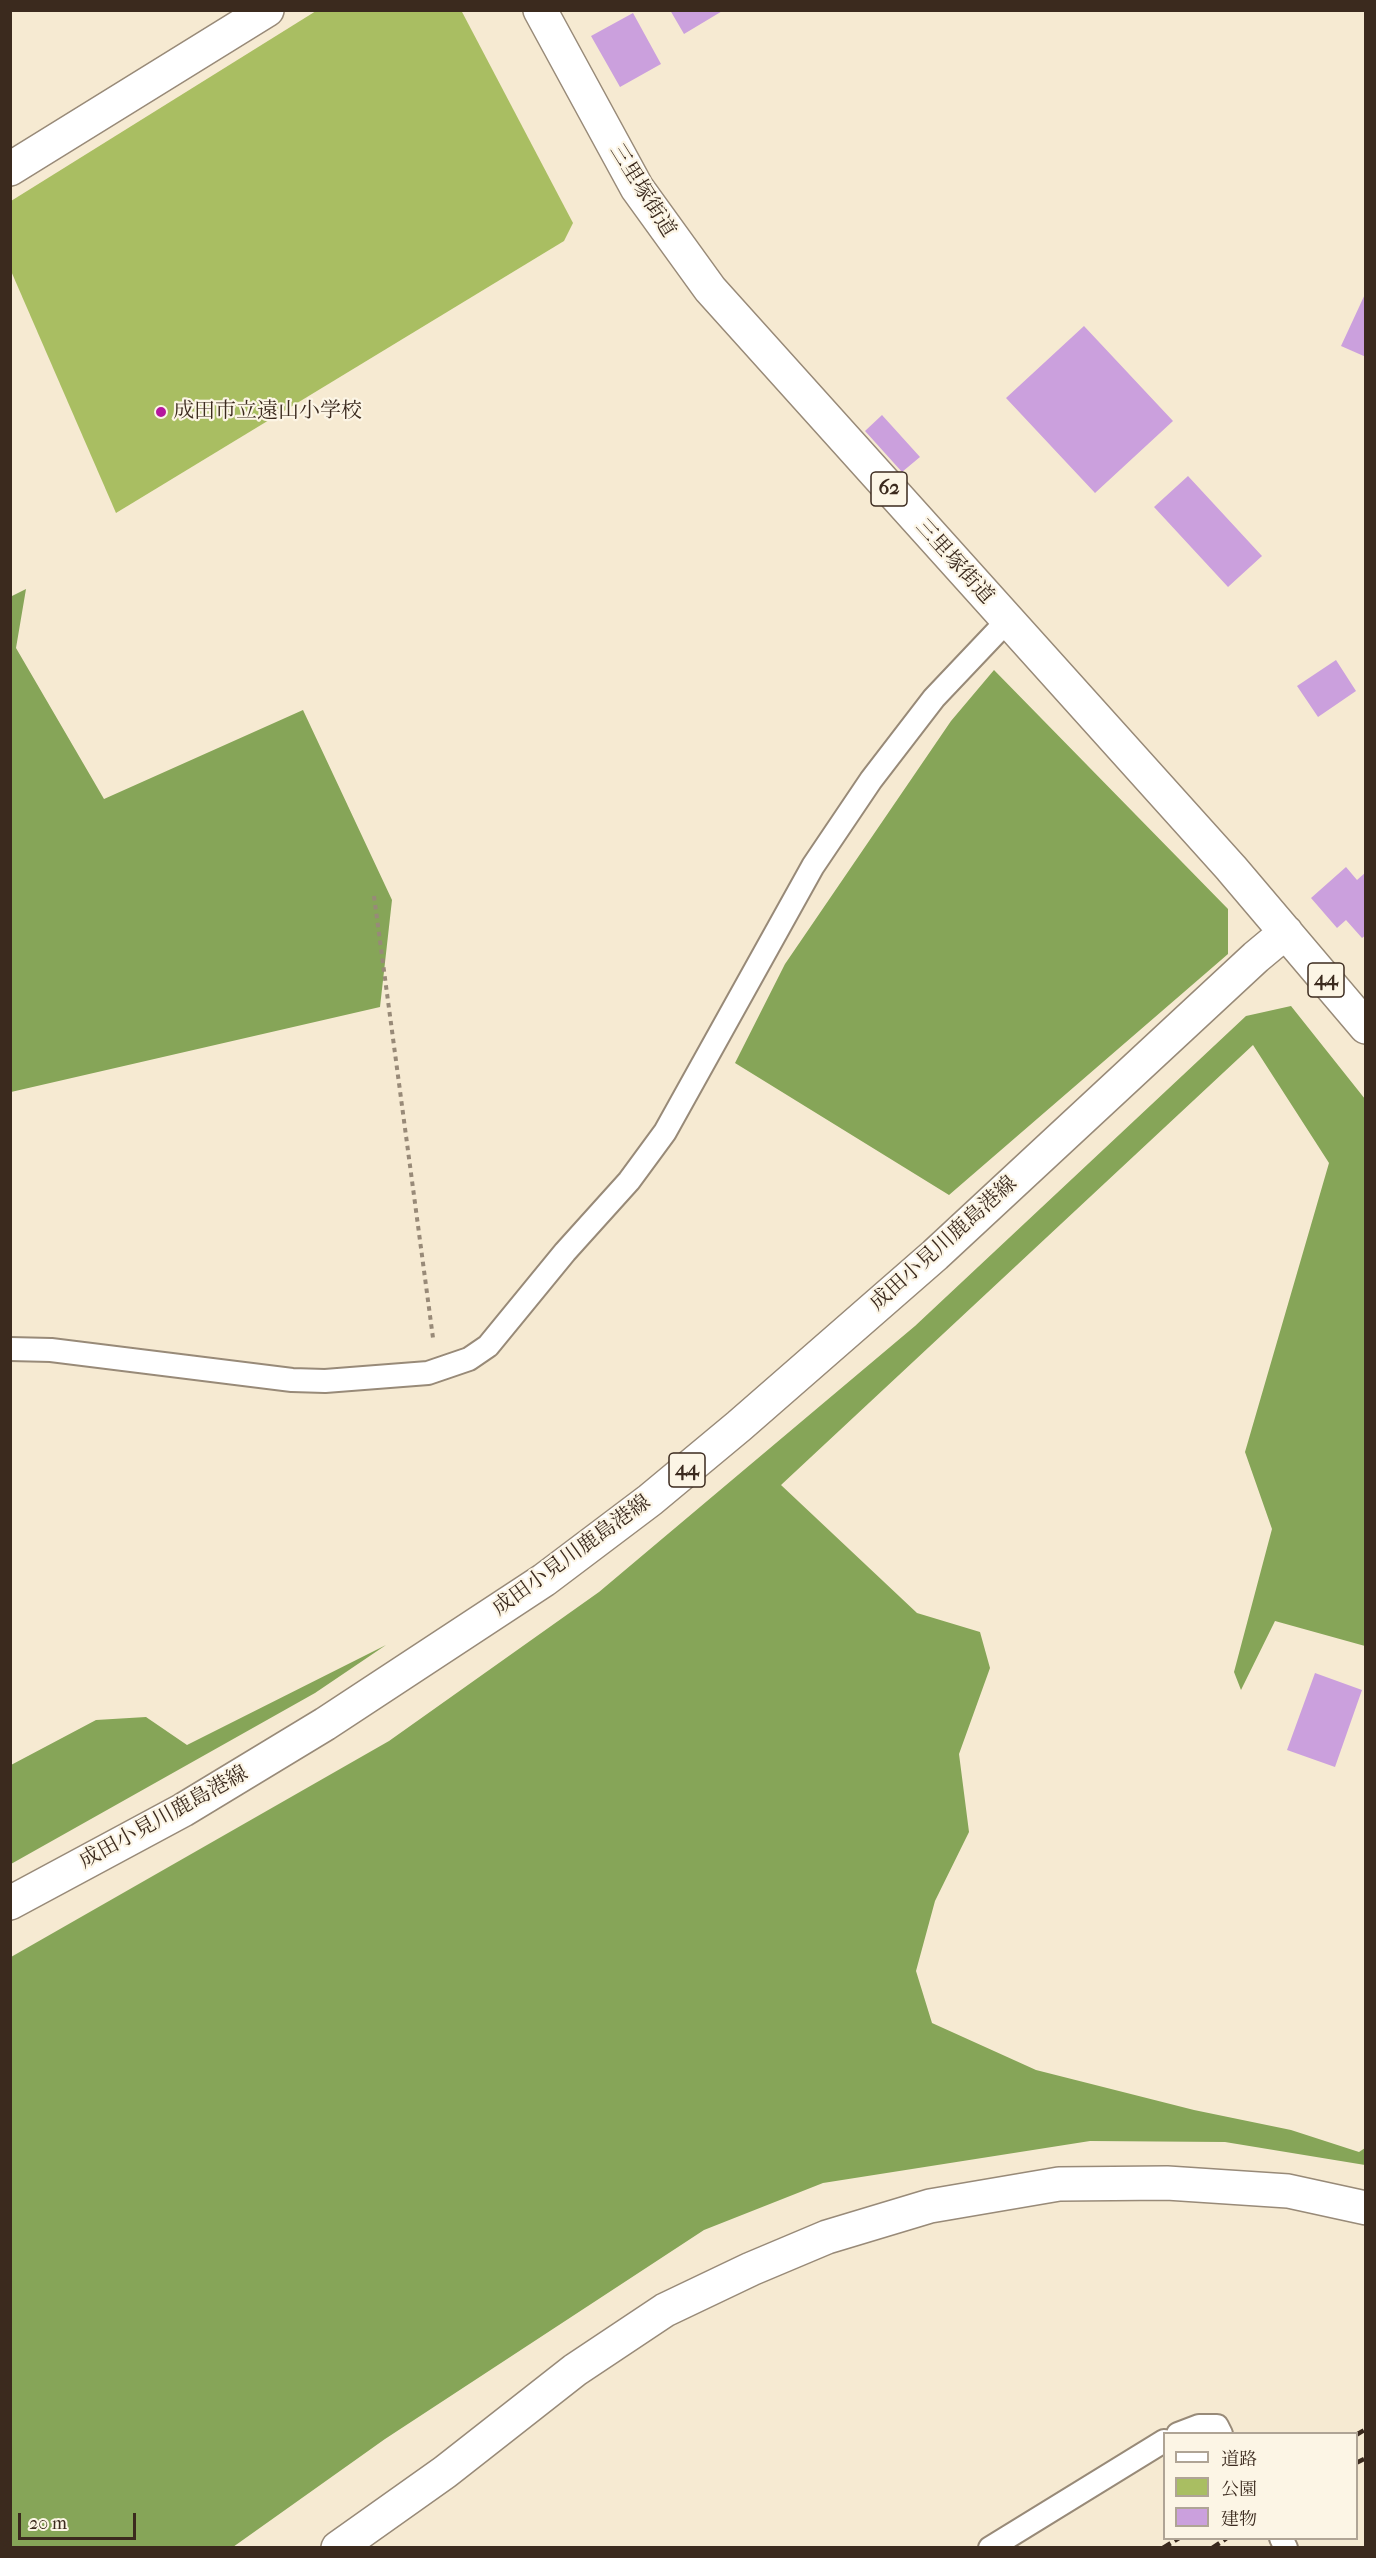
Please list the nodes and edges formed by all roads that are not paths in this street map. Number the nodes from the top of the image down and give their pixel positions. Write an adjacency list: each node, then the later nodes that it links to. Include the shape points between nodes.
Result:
1 (267, 10): 3 (main road)
2 (540, 10): 4 (main road, 三里塚街道 / 62, via 637,188 686,258)
3 (10, 169)
4 (1007, 621): 5 (main road, 三里塚街道 / 62); 7 (lane, via 934,698 871,780 813,866 659,1140 629,1181 488,1346 469,1359 428,1373 325,1381 51,1350)
5 (1286, 932): 6 (main road, 三里塚街道 / 44); 8 (main road, 成田小見川鹿島港線 / 44, via 935,1255 650,1500 544,1580 325,1724 183,1810)
6 (1365, 1027)
7 (10, 1349)
8 (10, 1903)
9 (1365, 2208): 13 (main road, via 1277,2191 1167,2182 1059,2184 930,2206 827,2237 665,2310 575,2370 445,2472)
10 (1219, 2430): 11 (lane, via 1199,2426)
11 (1181, 2432)
12 (1163, 2442): 14 (lane)
13 (338, 2547)
14 (990, 2547)

